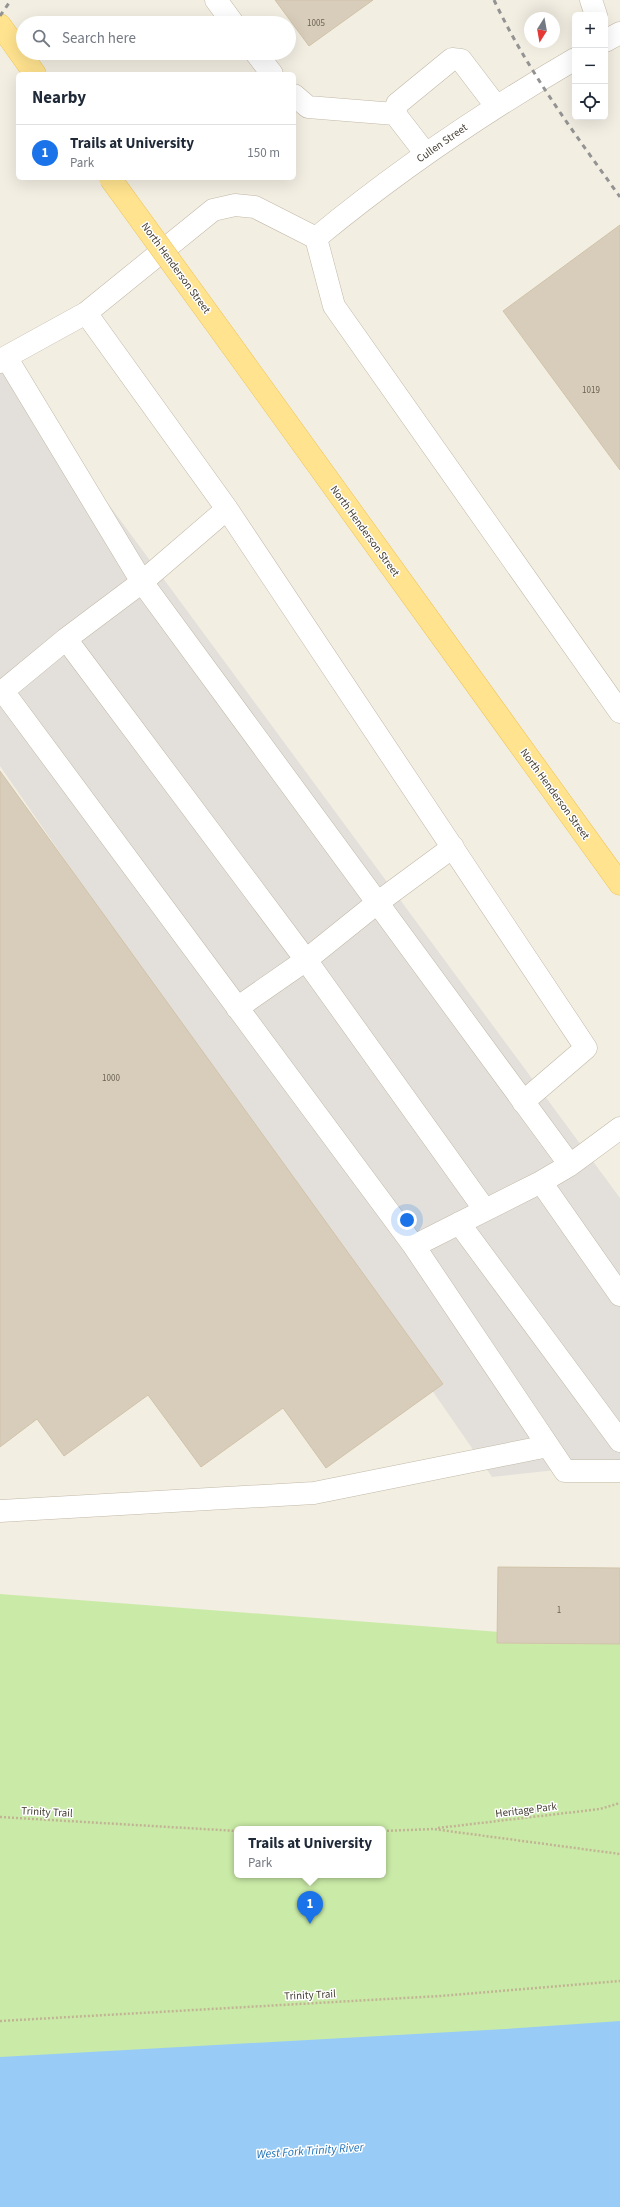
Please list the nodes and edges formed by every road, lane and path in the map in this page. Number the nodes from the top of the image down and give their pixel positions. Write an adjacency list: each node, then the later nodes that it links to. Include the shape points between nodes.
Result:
1 (216, 0): 4 (street)
2 (591, 0): 3 (street)
3 (595, 12)
4 (228, 16)
5 (0, 25): 8 (main road)
6 (620, 33): 7 (street)
7 (608, 39)
8 (16, 47)
9 (25, 60): 12 (main road)
10 (261, 60): 13 (street)
11 (572, 61): 15 (street, Cullen Street)
12 (34, 72)
13 (270, 72)
14 (296, 97): 16 (street, via 308,107)
15 (496, 106): 16 (street, via 461,60 452,59 397,104); 17 (street, Cullen Street)
16 (395, 114): 17 (street)
17 (426, 154): 19 (street, Cullen Street, via 372,192)
18 (111, 180): 28 (main road, North Henderson Street, bridge)
19 (316, 238): 20 (street, via 255,207 235,205 213,210); 26 (street, via 334,306)
20 (86, 313): 21 (street); 22 (street)
21 (3, 360): 23 (street)
22 (227, 509): 23 (street); 27 (street)
23 (142, 582): 24 (street); 29 (street)
24 (66, 639): 25 (street); 30 (street)
25 (1, 690): 31 (street)
26 (620, 712)
27 (453, 847): 29 (street); 32 (street, via 586,1048)
28 (620, 884)
29 (377, 903): 30 (street); 32 (street)
30 (306, 960): 31 (street); 36 (street)
31 (237, 1008): 38 (street)
32 (523, 1102): 34 (street)
33 (620, 1128): 34 (street)
34 (570, 1165): 35 (street)
35 (541, 1182): 36 (street); 39 (street)
36 (485, 1210): 37 (street)
37 (459, 1223): 38 (street); 40 (street)
38 (414, 1246): 41 (street)
39 (620, 1295)
40 (620, 1441)
41 (548, 1446): 42 (street, via 565,1471); 43 (street, via 314,1493)
42 (620, 1471)
43 (0, 1511)
44 (620, 1803): 46 (path, Heritage Park, via 600,1809)
45 (0, 1817): 47 (path, Trinity Trail)
46 (433, 1829): 48 (path); 49 (path)
47 (234, 1831)
48 (386, 1831)
49 (620, 1854)
50 (620, 1981): 51 (path, Trinity Trail, via 440,1996)
51 (0, 2021)

